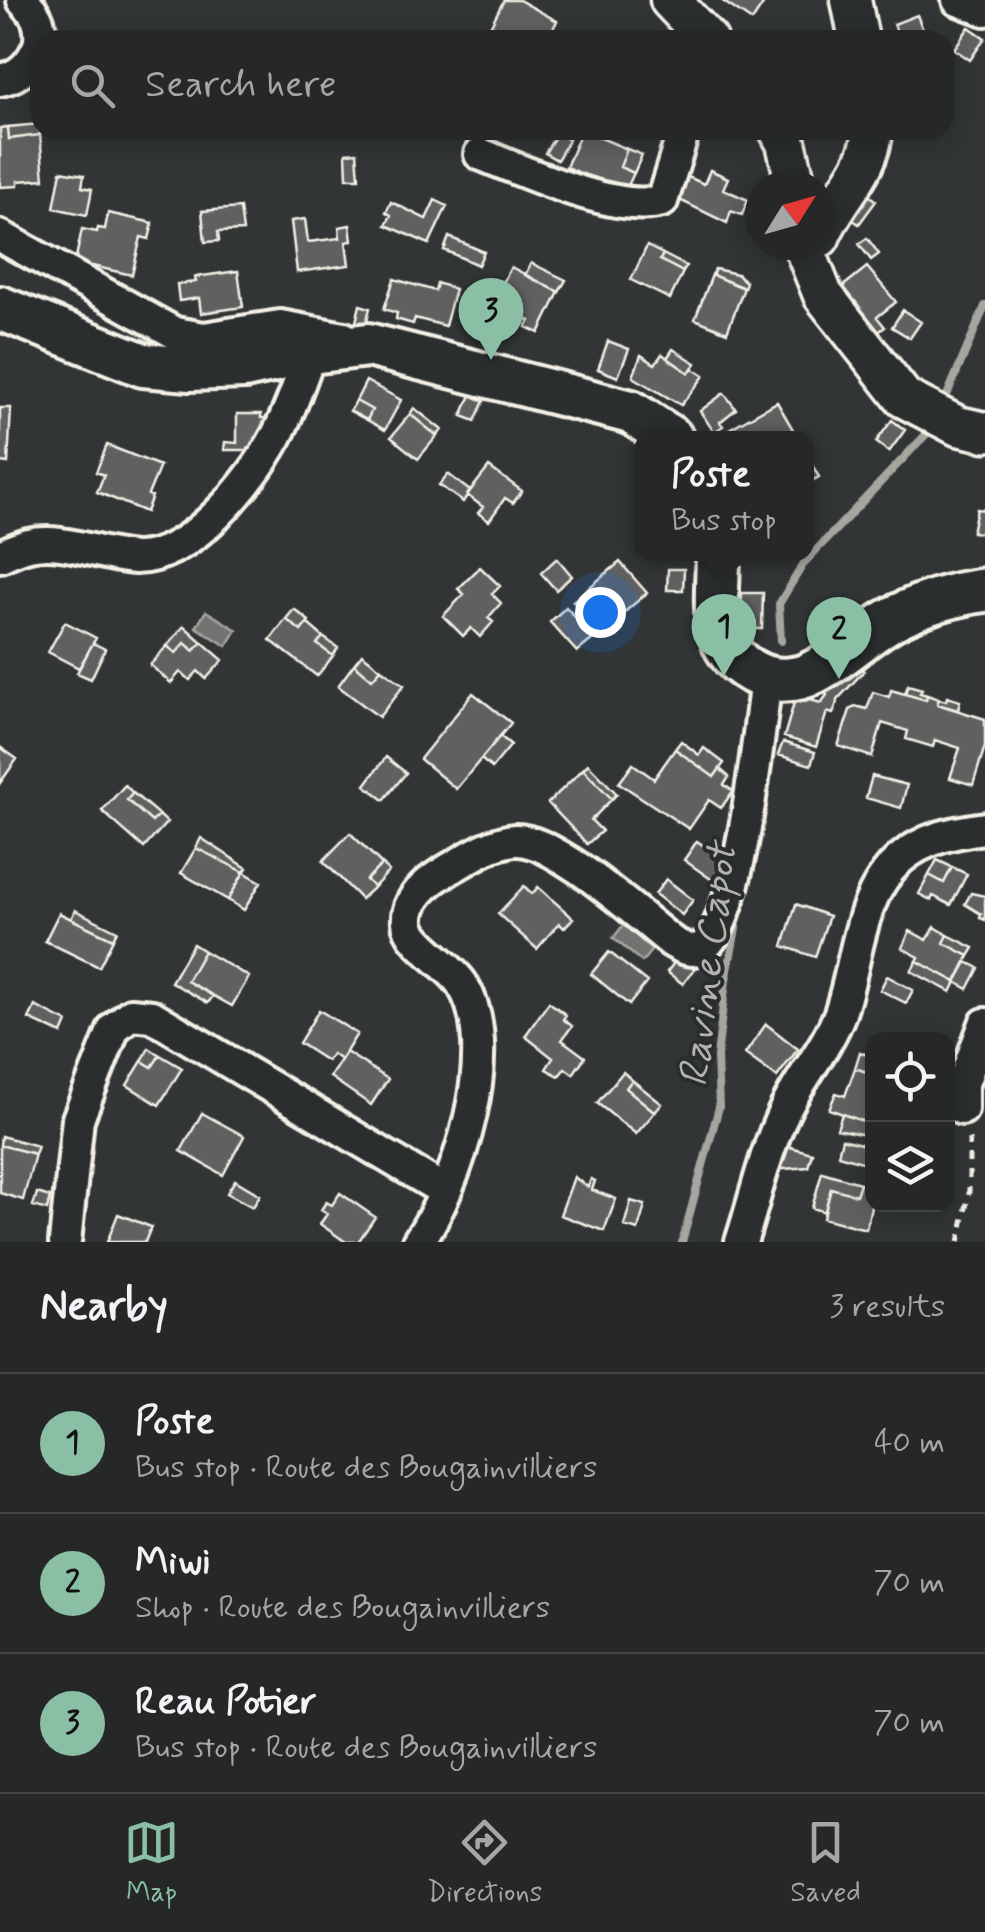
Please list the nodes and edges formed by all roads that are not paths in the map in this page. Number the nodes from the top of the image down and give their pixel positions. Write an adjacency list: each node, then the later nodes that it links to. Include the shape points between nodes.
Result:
1 (23, 0): 6 (street)
2 (670, 0): 7 (street)
3 (850, 0): 8 (street)
4 (958, 0): 5 (street)
5 (985, 10)
6 (41, 30)
7 (698, 30)
8 (857, 30)
9 (30, 60): 10 (street, via 14,78)
10 (0, 80)
11 (681, 140): 14 (street, via 662,200 644,206)
12 (784, 140): 15 (street)
13 (871, 140): 16 (street, via 868,158)
14 (480, 154)
15 (792, 170)
16 (835, 209)
17 (0, 236): 20 (street, via 175,333 204,338 280,326)
18 (821, 260): 22 (street, via 824,294 904,398)
19 (0, 308): 21 (main road, via 143,364 244,367)
20 (368, 345): 21 (main road); 23 (main road, via 631,412)
21 (311, 352): 24 (street, via 264,457 191,538 145,557 31,544)
22 (971, 429)
23 (660, 431)
24 (0, 556)
25 (718, 561): 27 (main road, via 722,642 732,658)
26 (985, 590): 27 (main road, via 919,606 810,674)
27 (766, 678): 31 (street, via 740,864 718,924 699,949 672,942 539,844 493,846 436,876 416,895 408,928 463,986 477,1030 476,1081 462,1156)
28 (985, 828): 34 (street, via 920,846 901,858 876,891 840,1014 782,1115)
29 (985, 1024): 30 (street, via 962,1086)
30 (962, 1109)
31 (445, 1191): 32 (street, via 152,1016 130,1014 114,1028 78,1119); 33 (street)
32 (65, 1242)
33 (418, 1242)
34 (741, 1242)

